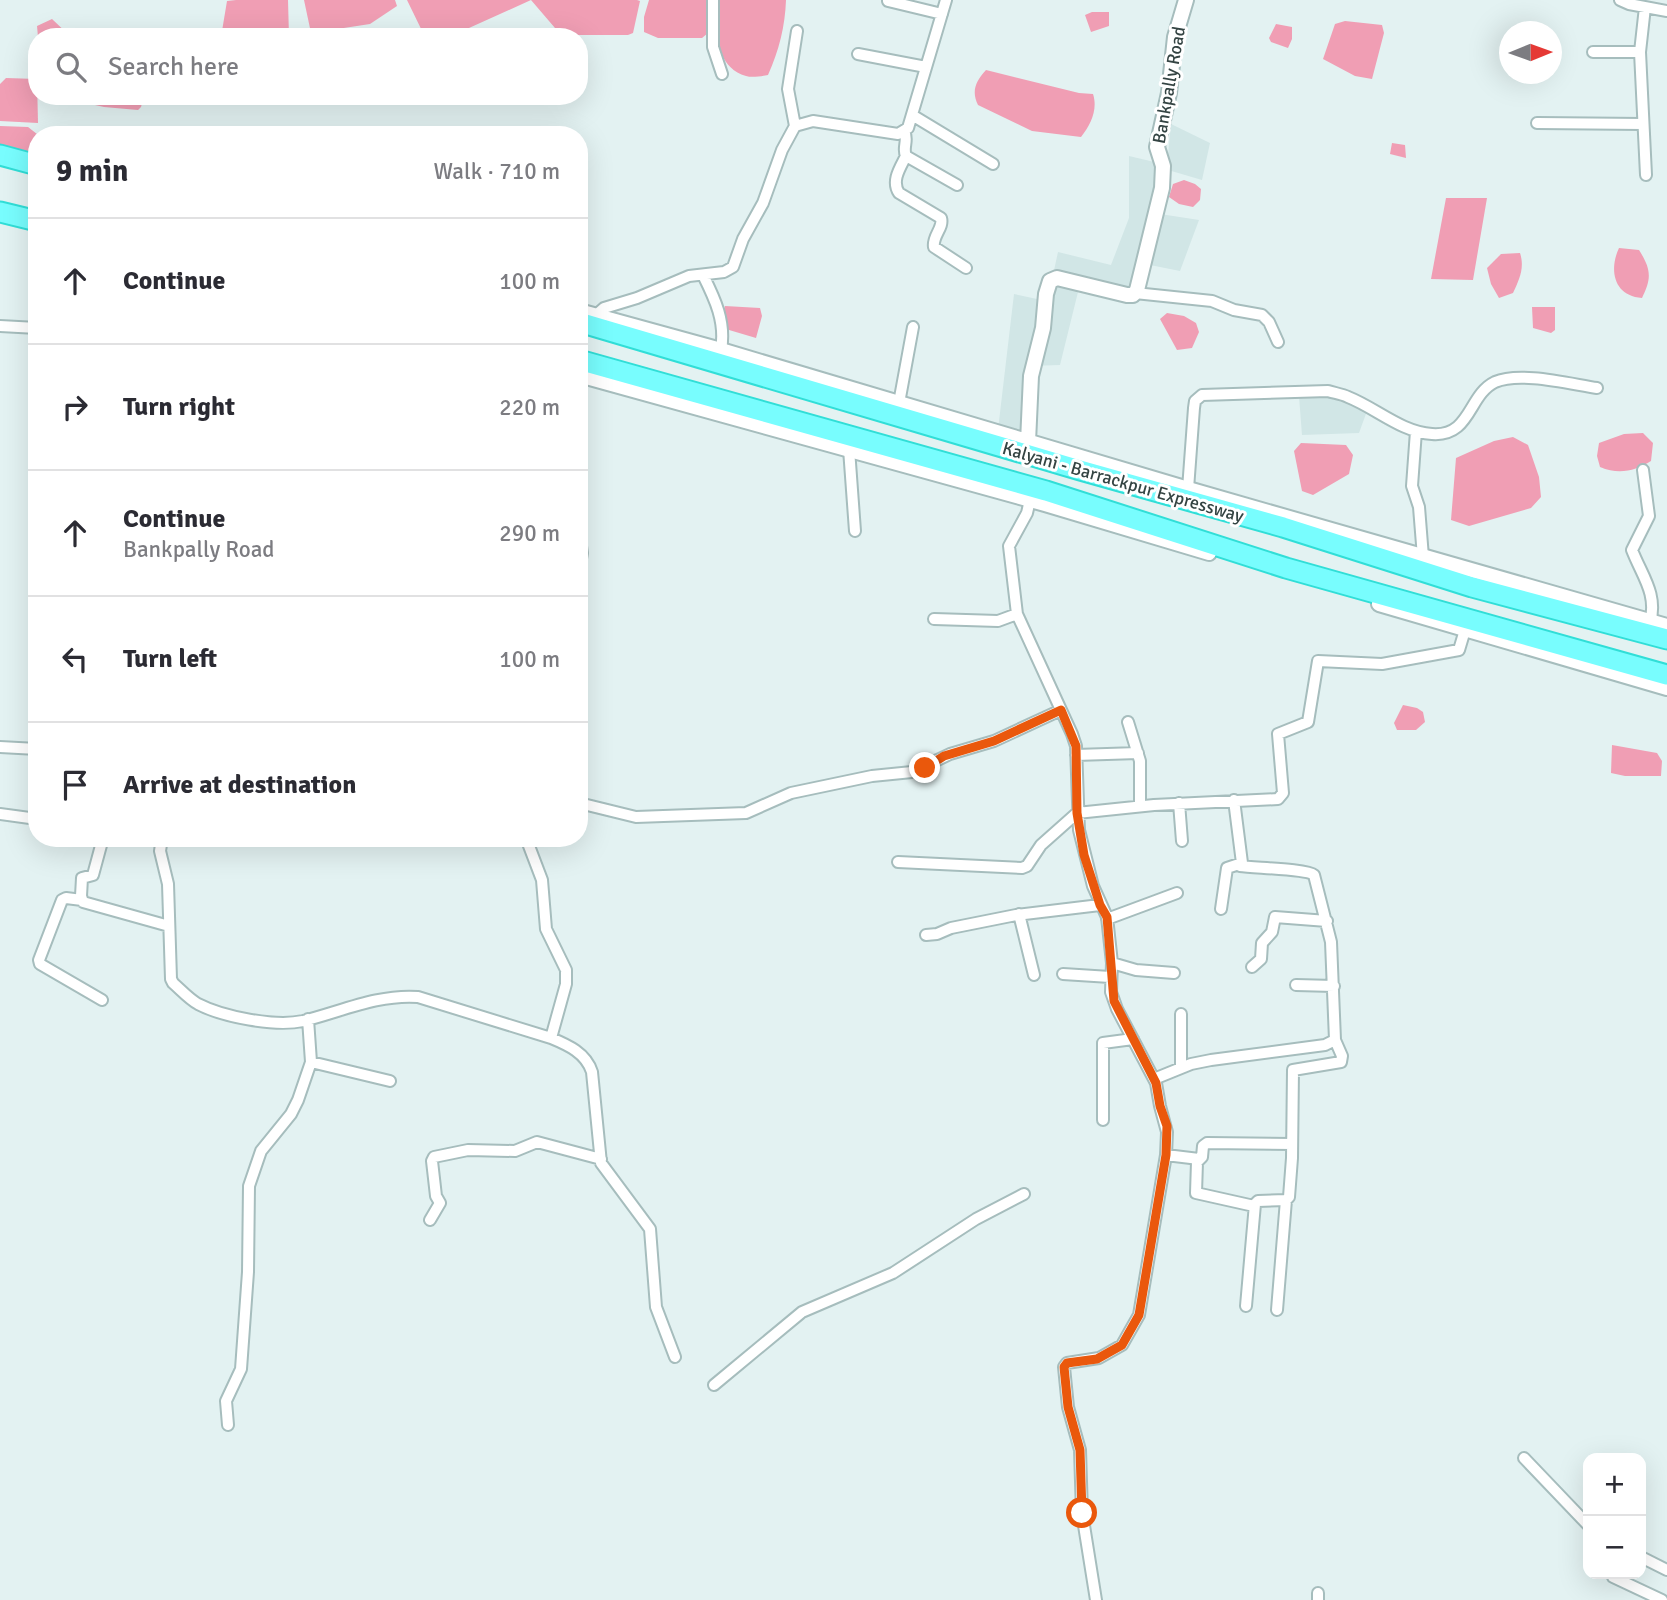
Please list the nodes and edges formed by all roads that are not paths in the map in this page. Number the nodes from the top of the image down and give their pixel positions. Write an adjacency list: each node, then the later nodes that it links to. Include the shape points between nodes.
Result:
1 (713, 0): 14 (street, via 713,47)
2 (946, 0): 8 (street)
3 (1186, 0): 30 (street, Bankpally Road, via 1175,37 1157,147 1163,166 1162,188)
4 (1620, 0): 6 (street)
5 (888, 1): 8 (street)
6 (1645, 7): 7 (street); 11 (street)
7 (1667, 11)
8 (942, 14): 13 (street)
9 (797, 31): 18 (street, via 788,89)
10 (1593, 52): 11 (street)
11 (1640, 52): 17 (street)
12 (858, 54): 13 (street)
13 (926, 67): 15 (street)
14 (722, 74)
15 (912, 115): 19 (street); 23 (street)
16 (1537, 123): 17 (street)
17 (1643, 124): 24 (street)
18 (795, 126): 19 (street, via 813,121 898,134); 29 (street, via 733,267)
19 (904, 131): 21 (street)
20 (0, 155): 22 (highway)
21 (906, 156): 25 (street); 28 (street, via 895,180 896,190 941,218 934,247)
22 (28, 163)
23 (993, 164)
24 (1646, 174)
25 (957, 185)
26 (0, 212): 27 (highway)
27 (28, 219)
28 (966, 268)
29 (703, 275): 31 (street, via 604,308); 38 (street, via 720,312)
30 (1135, 293): 37 (street, via 1212,302 1262,315); 44 (street, via 1058,278 1050,281 1031,376)
31 (588, 318)
32 (588, 319): 38 (street)
33 (588, 319): 56 (highway, Kalyani - Barrackpur Expressway, via 1472,587)
34 (0, 326): 36 (street)
35 (913, 327): 42 (street)
36 (28, 328)
37 (1278, 342)
38 (721, 350): 42 (street)
39 (588, 363): 57 (highway, Kalyani - Barrackpur Expressway, via 1046,491 1286,568)
40 (588, 377): 45 (street)
41 (1597, 388): 43 (street, via 1508,379 1488,387 1455,429 1432,434)
42 (899, 403): 44 (street)
43 (1416, 431): 47 (street, via 1348,396 1328,391 1202,395 1195,401); 50 (street, via 1412,485 1419,507)
44 (1028, 442): 47 (street)
45 (849, 449): 48 (street); 49 (street)
46 (1643, 470): 53 (street, via 1649,516 1632,550 1654,603)
47 (1188, 489): 50 (street)
48 (1030, 500): 51 (street, via 1009,546); 55 (street)
49 (856, 531)
50 (1423, 557): 53 (street)
51 (1017, 614): 52 (street, via 998,621); 59 (street)
52 (934, 619)
53 (1650, 623): 54 (street)
54 (1667, 626)
55 (1465, 629): 58 (street); 65 (street, via 1459,650 1382,664 1318,661 1308,722 1278,734 1282,796)
56 (1667, 639)
57 (1667, 675)
58 (1667, 688)
59 (1061, 710): 64 (street); 67 (street, via 925,768 791,793 746,813 636,817)
60 (1128, 722): 63 (street)
61 (0, 747): 62 (street)
62 (28, 749)
63 (1138, 753): 64 (street); 68 (street)
64 (1076, 755): 69 (street)
65 (1234, 800): 66 (street); 77 (street)
66 (1179, 803): 68 (street); 72 (street)
67 (588, 805)
68 (1140, 806): 69 (street)
69 (1077, 813): 76 (street, via 1041,845 1025,867); 80 (street)
70 (0, 814): 71 (street)
71 (28, 818)
72 (1182, 841)
73 (101, 847): 79 (street, via 93,875 82,878)
74 (161, 847): 85 (street)
75 (529, 847): 98 (street, via 542,880 546,929 566,970)
76 (898, 862)
77 (1240, 866): 81 (street, via 1227,868); 84 (street, via 1311,872)
78 (1177, 892): 83 (street)
79 (82, 900): 85 (street); 95 (street, via 62,900 39,960)
80 (1100, 905): 82 (street); 83 (street)
81 (1221, 909)
82 (1019, 914): 86 (street); 91 (street)
83 (1107, 919): 87 (street)
84 (1327, 921): 88 (street, via 1275,917 1272,932 1262,943 1261,959); 94 (street)
85 (169, 926): 97 (street, via 171,979 194,1002 250,1019 288,1023)
86 (926, 935)
87 (1111, 963): 89 (street); 92 (street)
88 (1252, 967)
89 (1174, 973)
90 (1063, 974): 92 (street)
91 (1034, 975)
92 (1111, 977): 99 (street, via 1114,1001)
93 (1296, 985): 94 (street)
94 (1334, 986): 100 (street)
95 (102, 1000)
96 (1181, 1014): 102 (street)
97 (308, 1019): 98 (street, via 365,1003 418,997); 101 (street)
98 (551, 1038): 108 (street, via 575,1049 591,1067)
99 (1133, 1039): 103 (street); 105 (street, via 1103,1043)
100 (1339, 1049): 102 (street, via 1325,1045); 106 (street, via 1343,1060 1339,1063 1293,1070)
101 (311, 1062): 104 (street); 118 (street, via 294,1110 261,1151 249,1186 241,1369 226,1401)
102 (1181, 1068): 103 (street)
103 (1154, 1079): 107 (street, via 1167,1132)
104 (390, 1081)
105 (1103, 1120)
106 (1292, 1144): 109 (street, via 1207,1143); 111 (street)
107 (1166, 1155): 109 (street); 124 (street, via 1139,1315 1122,1345 1099,1358 1064,1367 1068,1407 1080,1450 1082,1513)
108 (601, 1159): 113 (street, via 537,1142 515,1151 468,1150 434,1157 440,1203); 116 (street, via 650,1228 655,1302)
109 (1199, 1159): 112 (street, via 1196,1193)
110 (1024, 1194): 117 (street, via 976,1219 894,1273 802,1312)
111 (1286, 1200): 112 (street, via 1258,1201); 115 (street)
112 (1254, 1206): 114 (street)
113 (430, 1220)
114 (1247, 1306)
115 (1277, 1310)
116 (675, 1357)
117 (714, 1385)
118 (228, 1425)
119 (1524, 1458): 120 (street)
120 (1583, 1520)
121 (1646, 1560): 122 (street)
122 (1667, 1570)
123 (1617, 1579): 125 (street)
124 (1096, 1600)
125 (1662, 1600)

